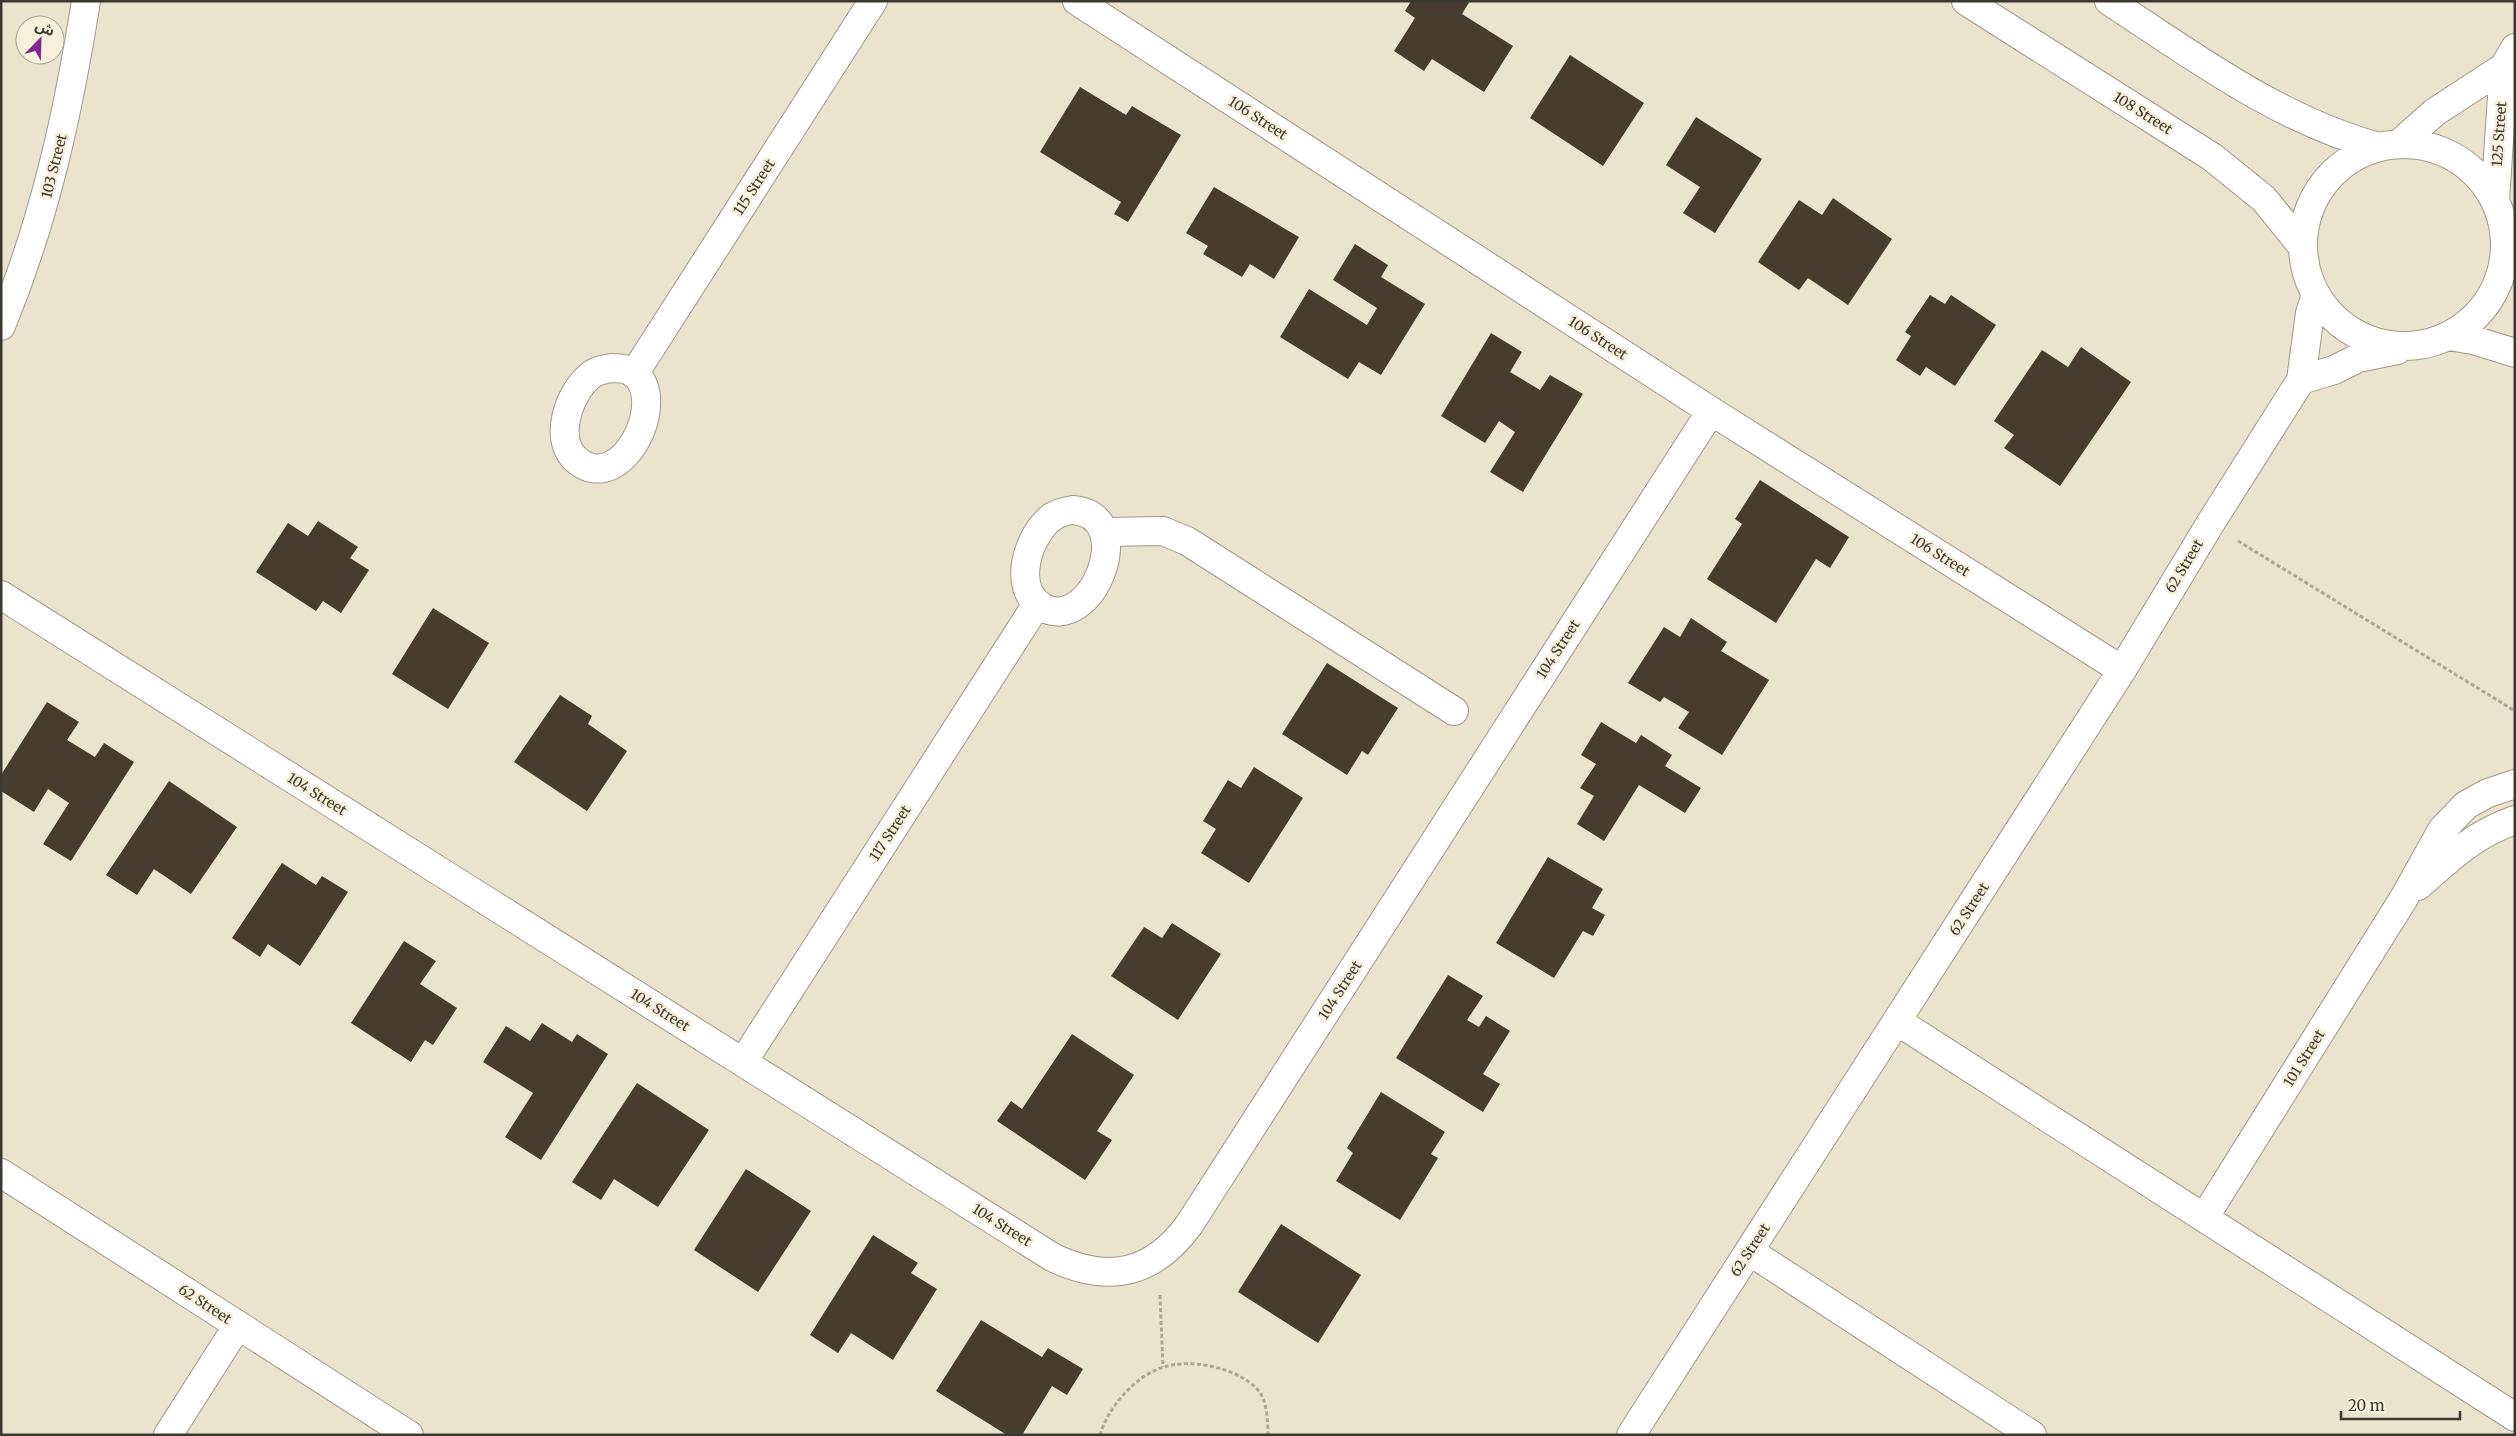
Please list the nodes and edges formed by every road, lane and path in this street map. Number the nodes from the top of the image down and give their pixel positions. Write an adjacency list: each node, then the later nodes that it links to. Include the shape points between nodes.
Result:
1 (86, 1): 11 (street, 103 Street, via 55,167 29,252)
2 (873, 1): 15 (street, 115 Street)
3 (1077, 1): 17 (street, 106 Street)
4 (1966, 1): 9 (street, 108 Street, via 2219,162 2264,199)
5 (2109, 1): 7 (street, via 2284,111 2326,130)
6 (2509, 58): 7 (street, 125 Street); 8 (street, 125 Street)
7 (2390, 145): 8 (street, via 2422,145 2465,164 2482,180); 9 (street, via 2354,156 2332,173 2316,194 2306,219)
8 (2504, 216): 12 (street, via 2506,245 2502,274 2490,299 2472,321)
9 (2302, 246): 10 (street, via 2306,271)
10 (2316, 295): 13 (street, via 2346,328 2373,341); 16 (street, 62 Street, via 2310,313)
11 (1, 326)
12 (2449, 336): 13 (street); 14 (street)
13 (2410, 347): 16 (street, via 2358,358 2334,370)
14 (2515, 353)
15 (634, 374)
16 (2301, 380): 18 (street, 62 Street)
17 (1711, 411): 22 (street, 106 Street); 33 (street, 104 Street, via 1189,1225)
18 (2210, 524): 22 (street, 62 Street); 24 (path)
19 (1104, 532): 21 (street, via 1103,567 1087,597 1076,606 1056,612); 21 (street, via 1097,519 1083,511 1073,510 1052,517 1041,528 1033,541 1025,568 1028,586); 23 (street, via 1163,531 1187,541)
20 (1, 595): 29 (street, 104 Street)
21 (1037, 604): 29 (street, 117 Street)
22 (2122, 670): 28 (street, 62 Street)
23 (1454, 711)
24 (2515, 711)
25 (2515, 784): 27 (street, 101 Street, via 2488,793 2453,816)
26 (2515, 820): 27 (street, 101 Street, via 2470,841)
27 (2404, 898): 31 (street, 101 Street)
28 (1897, 1021): 31 (street); 32 (street, 62 Street)
29 (743, 1062): 33 (street, 104 Street, via 1072,1267 1116,1273)
30 (1, 1173): 34 (street, 62 Street)
31 (2204, 1218): 36 (street)
32 (1749, 1251): 41 (street, 62 Street); 42 (street)
33 (1159, 1257): 35 (path)
34 (238, 1325): 37 (street); 38 (street, 62 Street)
35 (1162, 1367): 39 (path, via 1143,1377 1126,1393 1111,1412); 40 (path, via 1180,1363 1206,1365 1245,1381 1259,1391 1266,1409)
36 (2515, 1417)
37 (168, 1435)
38 (409, 1435)
39 (1100, 1435)
40 (1268, 1435)
41 (1631, 1435)
42 (2032, 1435)

